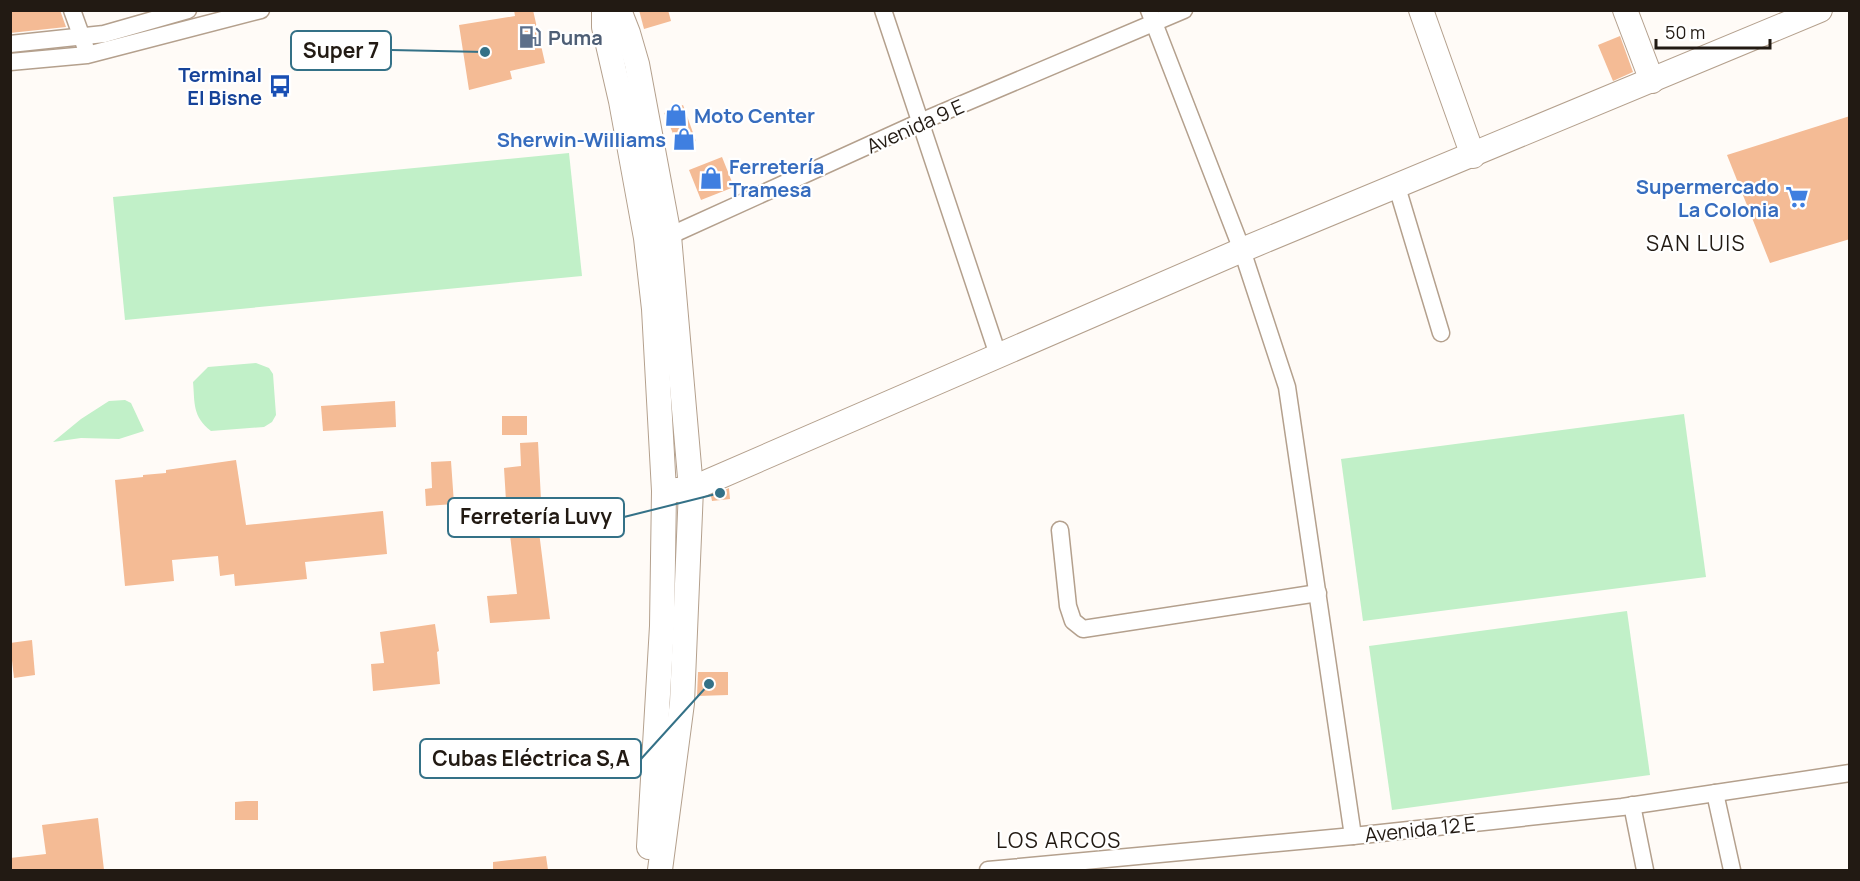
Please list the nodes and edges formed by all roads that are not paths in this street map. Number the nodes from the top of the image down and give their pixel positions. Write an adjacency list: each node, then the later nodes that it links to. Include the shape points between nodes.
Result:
1 (72, 10): 12 (street)
2 (188, 10): 12 (street)
3 (261, 10): 14 (street)
4 (604, 10): 20 (street, via 604,27 621,101)
5 (619, 10): 20 (street, via 637,64)
6 (883, 10): 17 (street)
7 (1184, 10): 11 (street, Avenida 9 E)
8 (1421, 10): 18 (street)
9 (1625, 10): 16 (street)
10 (1820, 10): 16 (street)
11 (1151, 17): 17 (street, Avenida 9 E); 21 (street)
12 (83, 37): 13 (street); 14 (street)
13 (10, 44)
14 (87, 55): 15 (street)
15 (10, 62)
16 (1652, 81): 18 (street)
17 (920, 122): 20 (street, Avenida 9 E); 23 (street)
18 (1473, 156): 19 (street)
19 (1396, 187): 21 (street); 22 (street)
20 (657, 237): 24 (street); 25 (street, via 654,309)
21 (1242, 250): 23 (street); 27 (street, via 1287,387)
22 (1441, 333)
23 (998, 355): 24 (street)
24 (691, 489): 25 (street); 33 (street, via 682,703)
25 (664, 491): 32 (street, via 661,637)
26 (1060, 530): 27 (street, via 1068,606 1073,621 1083,629)
27 (1318, 593): 31 (street)
28 (1850, 773): 29 (street, Avenida 12 E)
29 (1715, 793): 30 (street, Avenida 12 E); 36 (street)
30 (1632, 805): 31 (street, Avenida 12 E); 35 (street)
31 (1353, 836): 34 (street, Avenida 12 E)
32 (647, 870)
33 (660, 870)
34 (988, 870)
35 (1645, 870)
36 (1732, 870)

